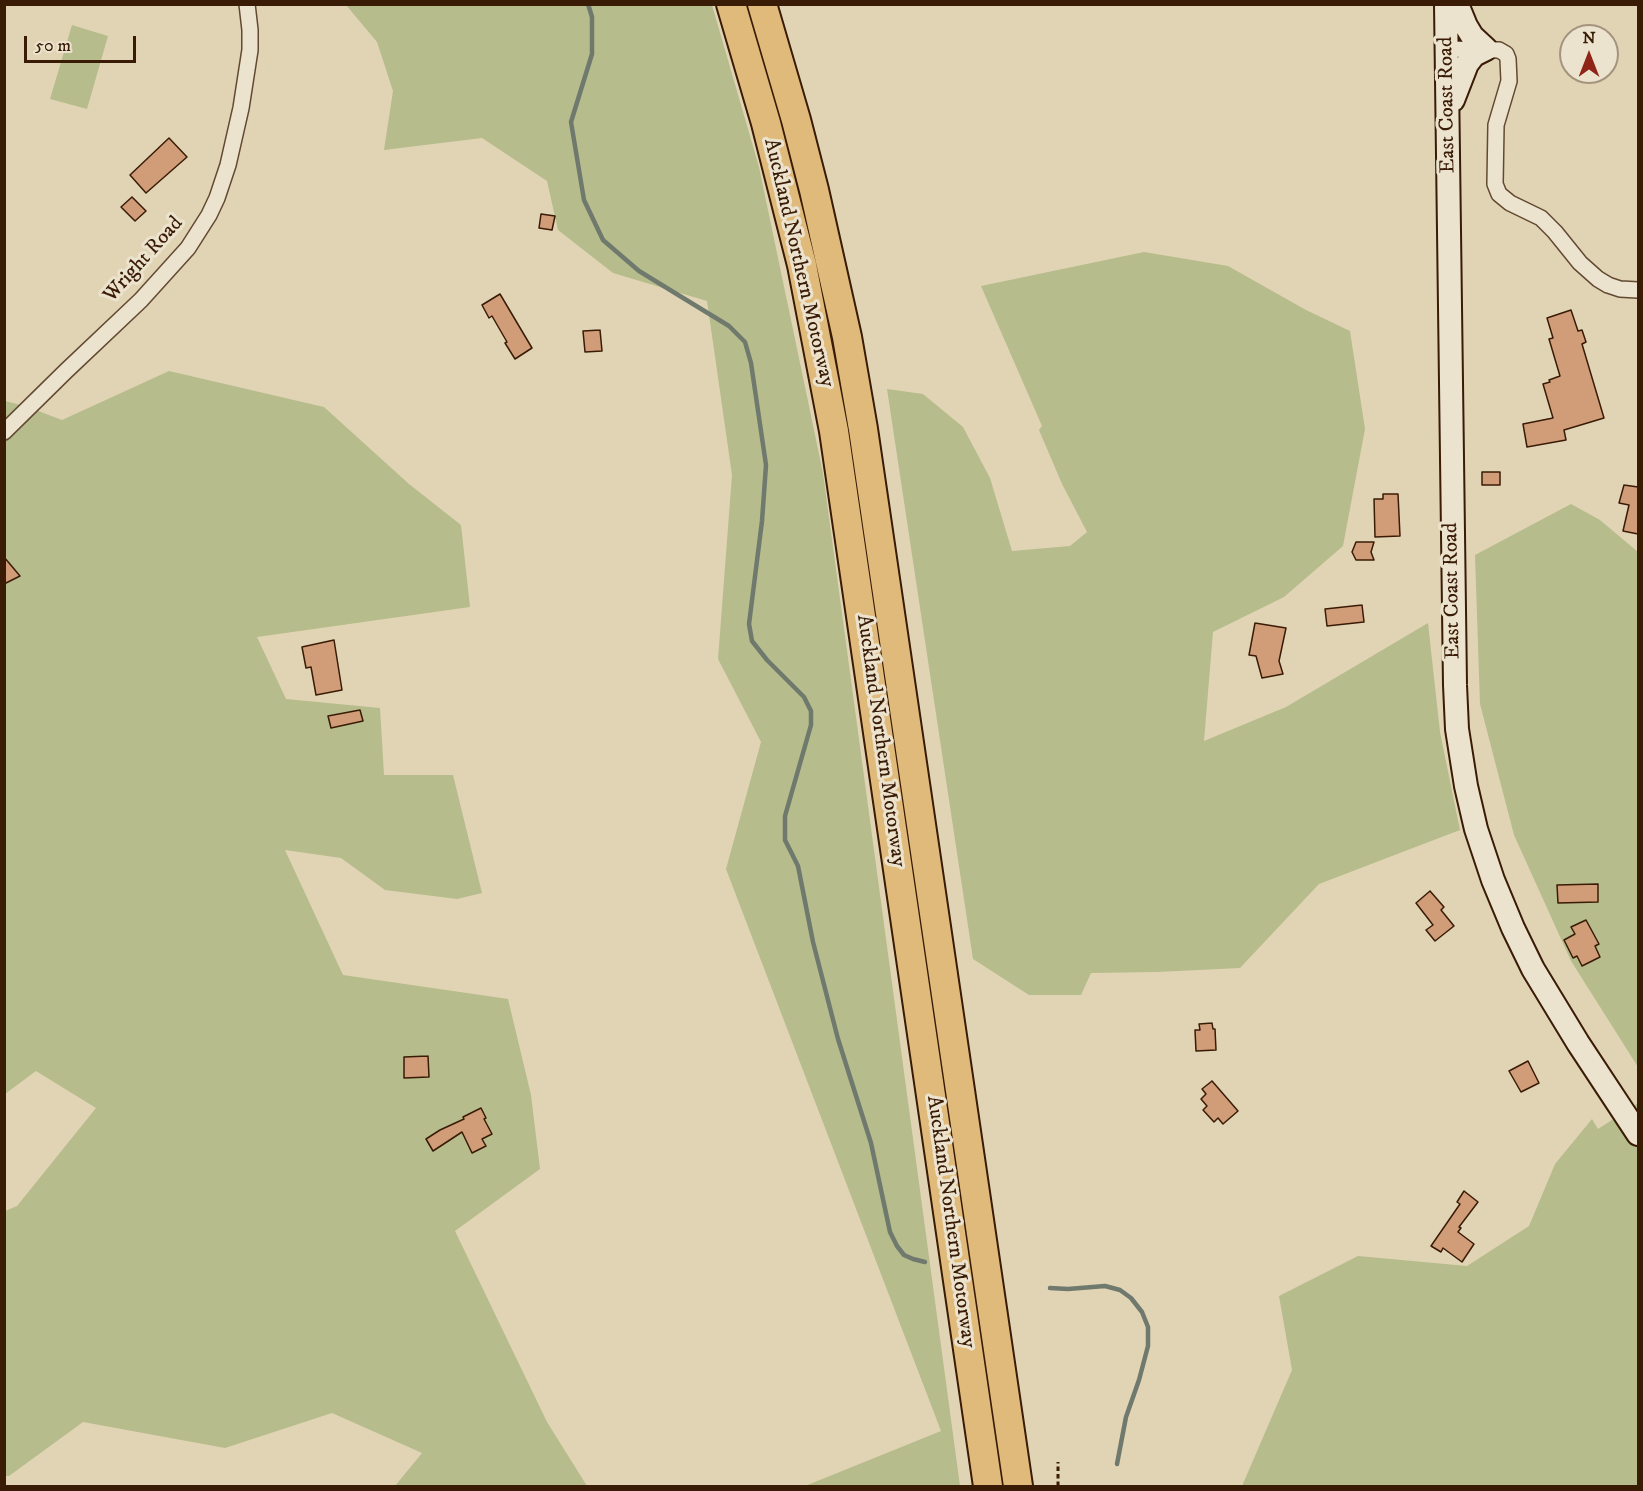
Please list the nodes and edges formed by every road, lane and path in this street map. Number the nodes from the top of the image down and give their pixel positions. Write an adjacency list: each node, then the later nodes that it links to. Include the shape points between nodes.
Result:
1 (247, 4): 10 (street, Wright Road, via 250,50 241,108 228,165 209,215 188,248 141,300)
2 (732, 4): 13 (highway, Auckland Northern Motorway, via 802,265 834,431)
3 (762, 4): 14 (highway, Auckland Northern Motorway, via 814,190 847,336)
4 (1446, 4): 6 (main road, East Coast Road)
5 (1457, 4): 7 (main road, via 1472,36)
6 (1447, 49): 7 (street); 8 (main road, East Coast Road)
7 (1486, 49): 8 (main road, via 1467,64); 9 (street, via 1506,54 1509,65 1509,81 1496,125 1495,184 1499,194 1541,218 1598,279 1620,289)
8 (1448, 116): 11 (main road, East Coast Road, via 1455,685 1466,786 1493,880 1533,969)
9 (1638, 290)
10 (4, 432)
11 (1638, 1134)
12 (1058, 1462): 15 (path)
13 (988, 1486)
14 (1018, 1486)
15 (1058, 1486)

